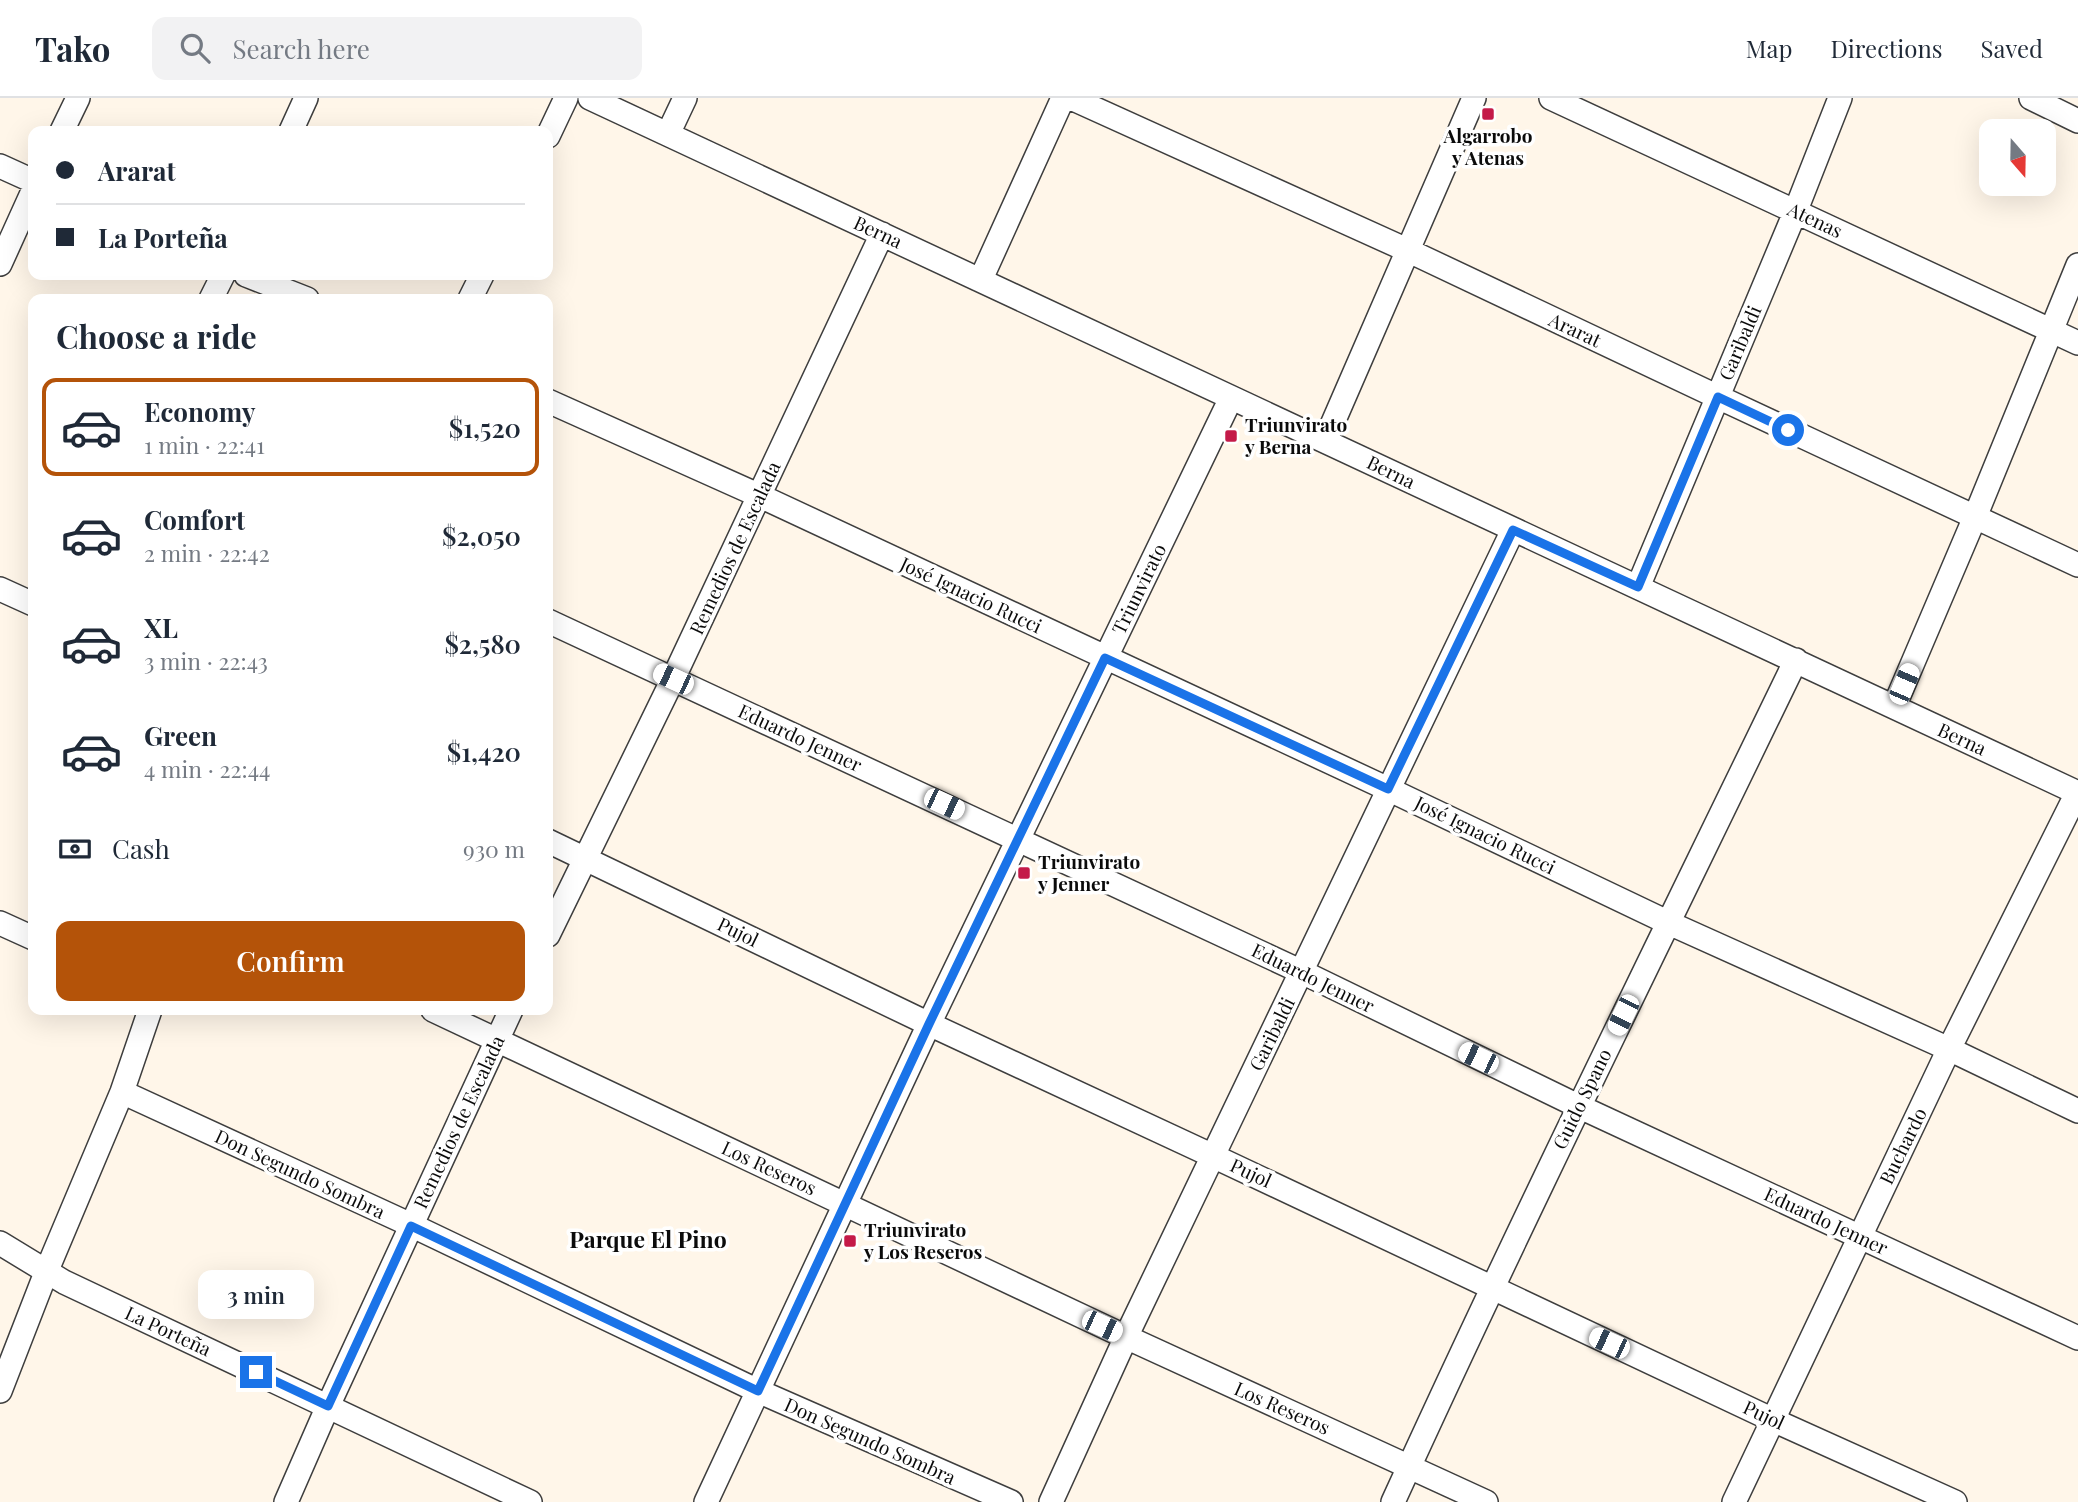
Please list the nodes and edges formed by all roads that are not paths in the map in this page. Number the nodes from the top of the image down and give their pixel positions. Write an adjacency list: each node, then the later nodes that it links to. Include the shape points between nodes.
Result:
1 (78, 98): 13 (street)
2 (306, 98): 14 (street)
3 (566, 98): 15 (street)
4 (590, 98): 16 (street, Berna)
5 (685, 98): 16 (street)
6 (1063, 98): 25 (street)
7 (1071, 98): 22 (street, Ararat)
8 (1475, 98): 22 (street)
9 (1551, 98): 20 (street, Atenas)
10 (1840, 98): 20 (street, Garibaldi)
11 (2031, 98): 12 (street)
12 (2078, 121)
13 (64, 126)
14 (293, 126)
15 (553, 126)
16 (668, 134): 21 (street, Berna)
17 (0, 166): 18 (street)
18 (28, 179)
19 (28, 202): 23 (street)
20 (1796, 211): 28 (street, Atenas); 31 (street, Garibaldi)
21 (882, 234): 25 (street, Berna); 34 (street, Remedios de Escalada)
22 (1407, 250): 31 (street, Ararat); 33 (street)
23 (0, 264)
24 (2078, 265): 28 (street)
25 (981, 279): 30 (street, Berna)
26 (259, 280): 27 (street)
27 (294, 294)
28 (2050, 331): 29 (street, Atenas); 35 (street)
29 (2078, 344)
30 (1231, 397): 33 (street, Berna); 42 (street, Triunvirato)
31 (1718, 397): 35 (street, Ararat); 38 (street, Garibaldi)
32 (553, 403): 34 (street, José Ignacio Rucci)
33 (1325, 440): 36 (street, Berna)
34 (760, 496): 42 (street, José Ignacio Rucci); 44 (street, Remedios de Escalada)
35 (1975, 517): 37 (street, Ararat); 45 (street)
36 (1513, 530): 38 (street, Berna); 46 (street, Garibaldi)
37 (2078, 565)
38 (1638, 587): 43 (street, Berna)
39 (0, 589): 40 (street)
40 (28, 602)
41 (553, 623): 44 (street, Eduardo Jenner)
42 (1105, 658): 46 (street, José Ignacio Rucci); 48 (street, Triunvirato)
43 (1796, 660): 45 (street, Berna); 52 (street, Guido Spano)
44 (673, 679): 48 (street, Eduardo Jenner); 50 (street, Remedios de Escalada)
45 (1894, 707): 47 (street, Berna)
46 (1388, 789): 52 (street, José Ignacio Rucci); 55 (street, Garibaldi)
47 (2077, 793): 61 (street, Buchardo)
48 (1018, 839): 55 (street, Eduardo Jenner); 59 (street, Triunvirato)
49 (553, 844): 50 (street, Pujol)
50 (584, 859): 53 (street, Remedios de Escalada); 59 (street, Pujol)
51 (0, 923): 54 (street)
52 (1669, 923): 61 (street, José Ignacio Rucci); 63 (street, Guido Spano)
53 (553, 924)
54 (28, 936)
55 (1302, 972): 63 (street, Eduardo Jenner); 65 (street, Garibaldi)
56 (148, 1015): 62 (street)
57 (444, 1015): 60 (street, Los Reseros)
58 (509, 1015): 60 (street, Remedios de Escalada)
59 (929, 1024): 65 (street, Pujol); 66 (street, Triunvirato)
60 (497, 1039): 66 (street, Los Reseros); 67 (street, Remedios de Escalada)
61 (1949, 1049): 64 (street, José Ignacio Rucci); 68 (street, Buchardo)
62 (122, 1092): 67 (street, Don Segundo Sombra); 70 (street)
63 (1578, 1106): 68 (street, Eduardo Jenner); 71 (street, Guido Spano)
64 (2078, 1111)
65 (1213, 1156): 71 (street, Pujol); 72 (street, Garibaldi)
66 (844, 1204): 72 (street, Los Reseros); 75 (street, Triunvirato)
67 (411, 1226): 75 (street, Don Segundo Sombra); 76 (street, Remedios de Escalada)
68 (1859, 1237): 73 (street, Eduardo Jenner); 77 (street, Buchardo)
69 (0, 1243): 70 (street, La Porteña)
70 (47, 1270): 74 (street); 76 (street, La Porteña)
71 (1492, 1288): 77 (street, Pujol); 78 (street, Guido Spano)
72 (1126, 1337): 78 (street, Los Reseros); 83 (street, Garibaldi)
73 (2078, 1338)
74 (0, 1391)
75 (758, 1391): 81 (street, Triunvirato); 82 (street, Don Segundo Sombra)
76 (328, 1406): 79 (street, Remedios de Escalada); 80 (street, La Porteña)
77 (1773, 1420): 86 (street, Buchardo); 87 (street, Pujol)
78 (1410, 1466): 84 (street, Guido Spano); 85 (street, Los Reseros)
79 (286, 1502)
80 (530, 1502)
81 (706, 1502)
82 (1011, 1502)
83 (1051, 1502)
84 (1393, 1502)
85 (1486, 1502)
86 (1734, 1502)
87 (1955, 1502)

